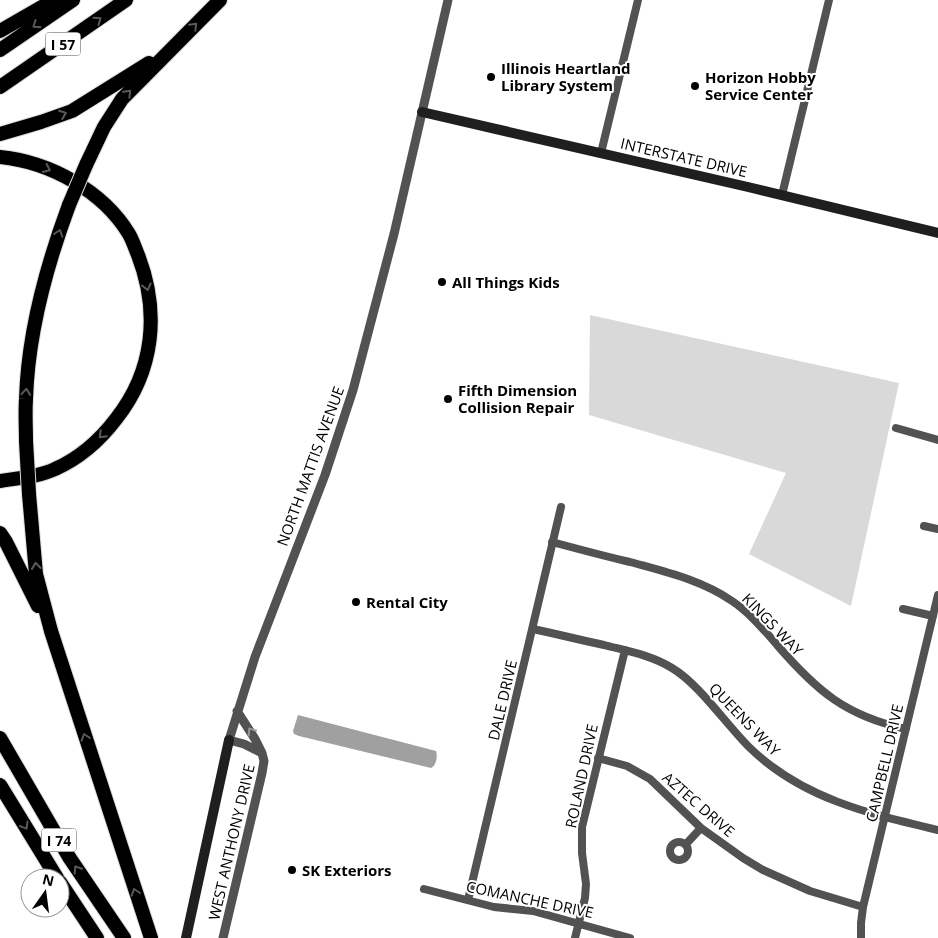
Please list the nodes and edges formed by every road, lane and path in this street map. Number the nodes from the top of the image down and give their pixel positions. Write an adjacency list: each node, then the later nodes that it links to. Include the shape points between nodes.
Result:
1 (54, 0): 8 (highway)
2 (73, 0): 9 (highway, I 57, one-way to 9)
3 (126, 0): 11 (highway, I 57, one-way to 3)
4 (220, 0): 10 (highway, one-way to 4)
5 (448, 0): 12 (street, NORTH MATTIS AVENUE)
6 (638, 0): 14 (street)
7 (829, 0): 16 (street)
8 (0, 31)
9 (0, 50)
10 (169, 51): 13 (highway, one-way to 10, via 72,111); 30 (highway, one-way to 10, bridge, via 36,574 26,441 31,347 43,288 68,205 104,127 122,99)
11 (0, 87)
12 (422, 112): 14 (main road, INTERSTATE DRIVE); 32 (street, NORTH MATTIS AVENUE, via 354,390)
13 (0, 134)
14 (601, 153): 16 (main road, INTERSTATE DRIVE)
15 (0, 158): 20 (highway, one-way to 20, via 40,165 78,184 109,208 129,235 142,266 151,302 152,337 142,374 128,404 104,434 78,456 54,470)
16 (782, 195): 17 (main road, INTERSTATE DRIVE)
17 (938, 233)
18 (896, 428): 19 (street)
19 (938, 440)
20 (0, 481)
21 (561, 507): 25 (street, DALE DRIVE)
22 (924, 526): 23 (street)
23 (938, 530)
24 (0, 533): 30 (highway)
25 (552, 542): 29 (street, DALE DRIVE); 33 (street, KINGS WAY, via 676,574 716,591 743,609 801,672 829,697 860,715)
26 (938, 595): 28 (street, CAMPBELL DRIVE)
27 (903, 609): 28 (street)
28 (933, 616): 33 (street, CAMPBELL DRIVE)
29 (533, 629): 31 (street, QUEENS WAY); 46 (street, DALE DRIVE)
30 (51, 631): 51 (highway, one-way to 30)
31 (624, 650): 37 (street, ROLAND DRIVE); 39 (street, QUEENS WAY, via 660,661 681,674 750,748 782,774 838,803)
32 (237, 711): 35 (street, NORTH MATTIS AVENUE); 36 (street, WEST ANTHONY DRIVE, one-way to 32)
33 (906, 729): 39 (street, CAMPBELL DRIVE)
34 (0, 738): 50 (highway, I 74, one-way to 34, via 54,832)
35 (229, 740): 36 (street, WEST ANTHONY DRIVE); 52 (main road, NORTH MATTIS AVENUE)
36 (262, 753): 53 (street, WEST ANTHONY DRIVE, via 262,773)
37 (598, 758): 40 (street, AZTEC DRIVE, via 626,766 650,779); 48 (street, ROLAND DRIVE, via 582,827 586,884)
38 (0, 785): 43 (highway, I 74, one-way to 43)
39 (885, 817): 41 (street, QUEENS WAY); 47 (street, CAMPBELL DRIVE)
40 (701, 828): 42 (street); 47 (street, AZTEC DRIVE, via 743,858 784,880)
41 (938, 830)
42 (686, 844)
43 (51, 868)
44 (424, 889): 46 (street, COMANCHE DRIVE)
45 (70, 897): 49 (highway)
46 (468, 900): 48 (street, COMANCHE DRIVE)
47 (863, 907): 56 (street, CAMPBELL DRIVE)
48 (579, 923): 54 (street, ROLAND DRIVE); 55 (street, COMANCHE DRIVE)
49 (97, 938)
50 (124, 938)
51 (151, 938)
52 (186, 938)
53 (223, 938)
54 (575, 938)
55 (630, 938)
56 (861, 938)

